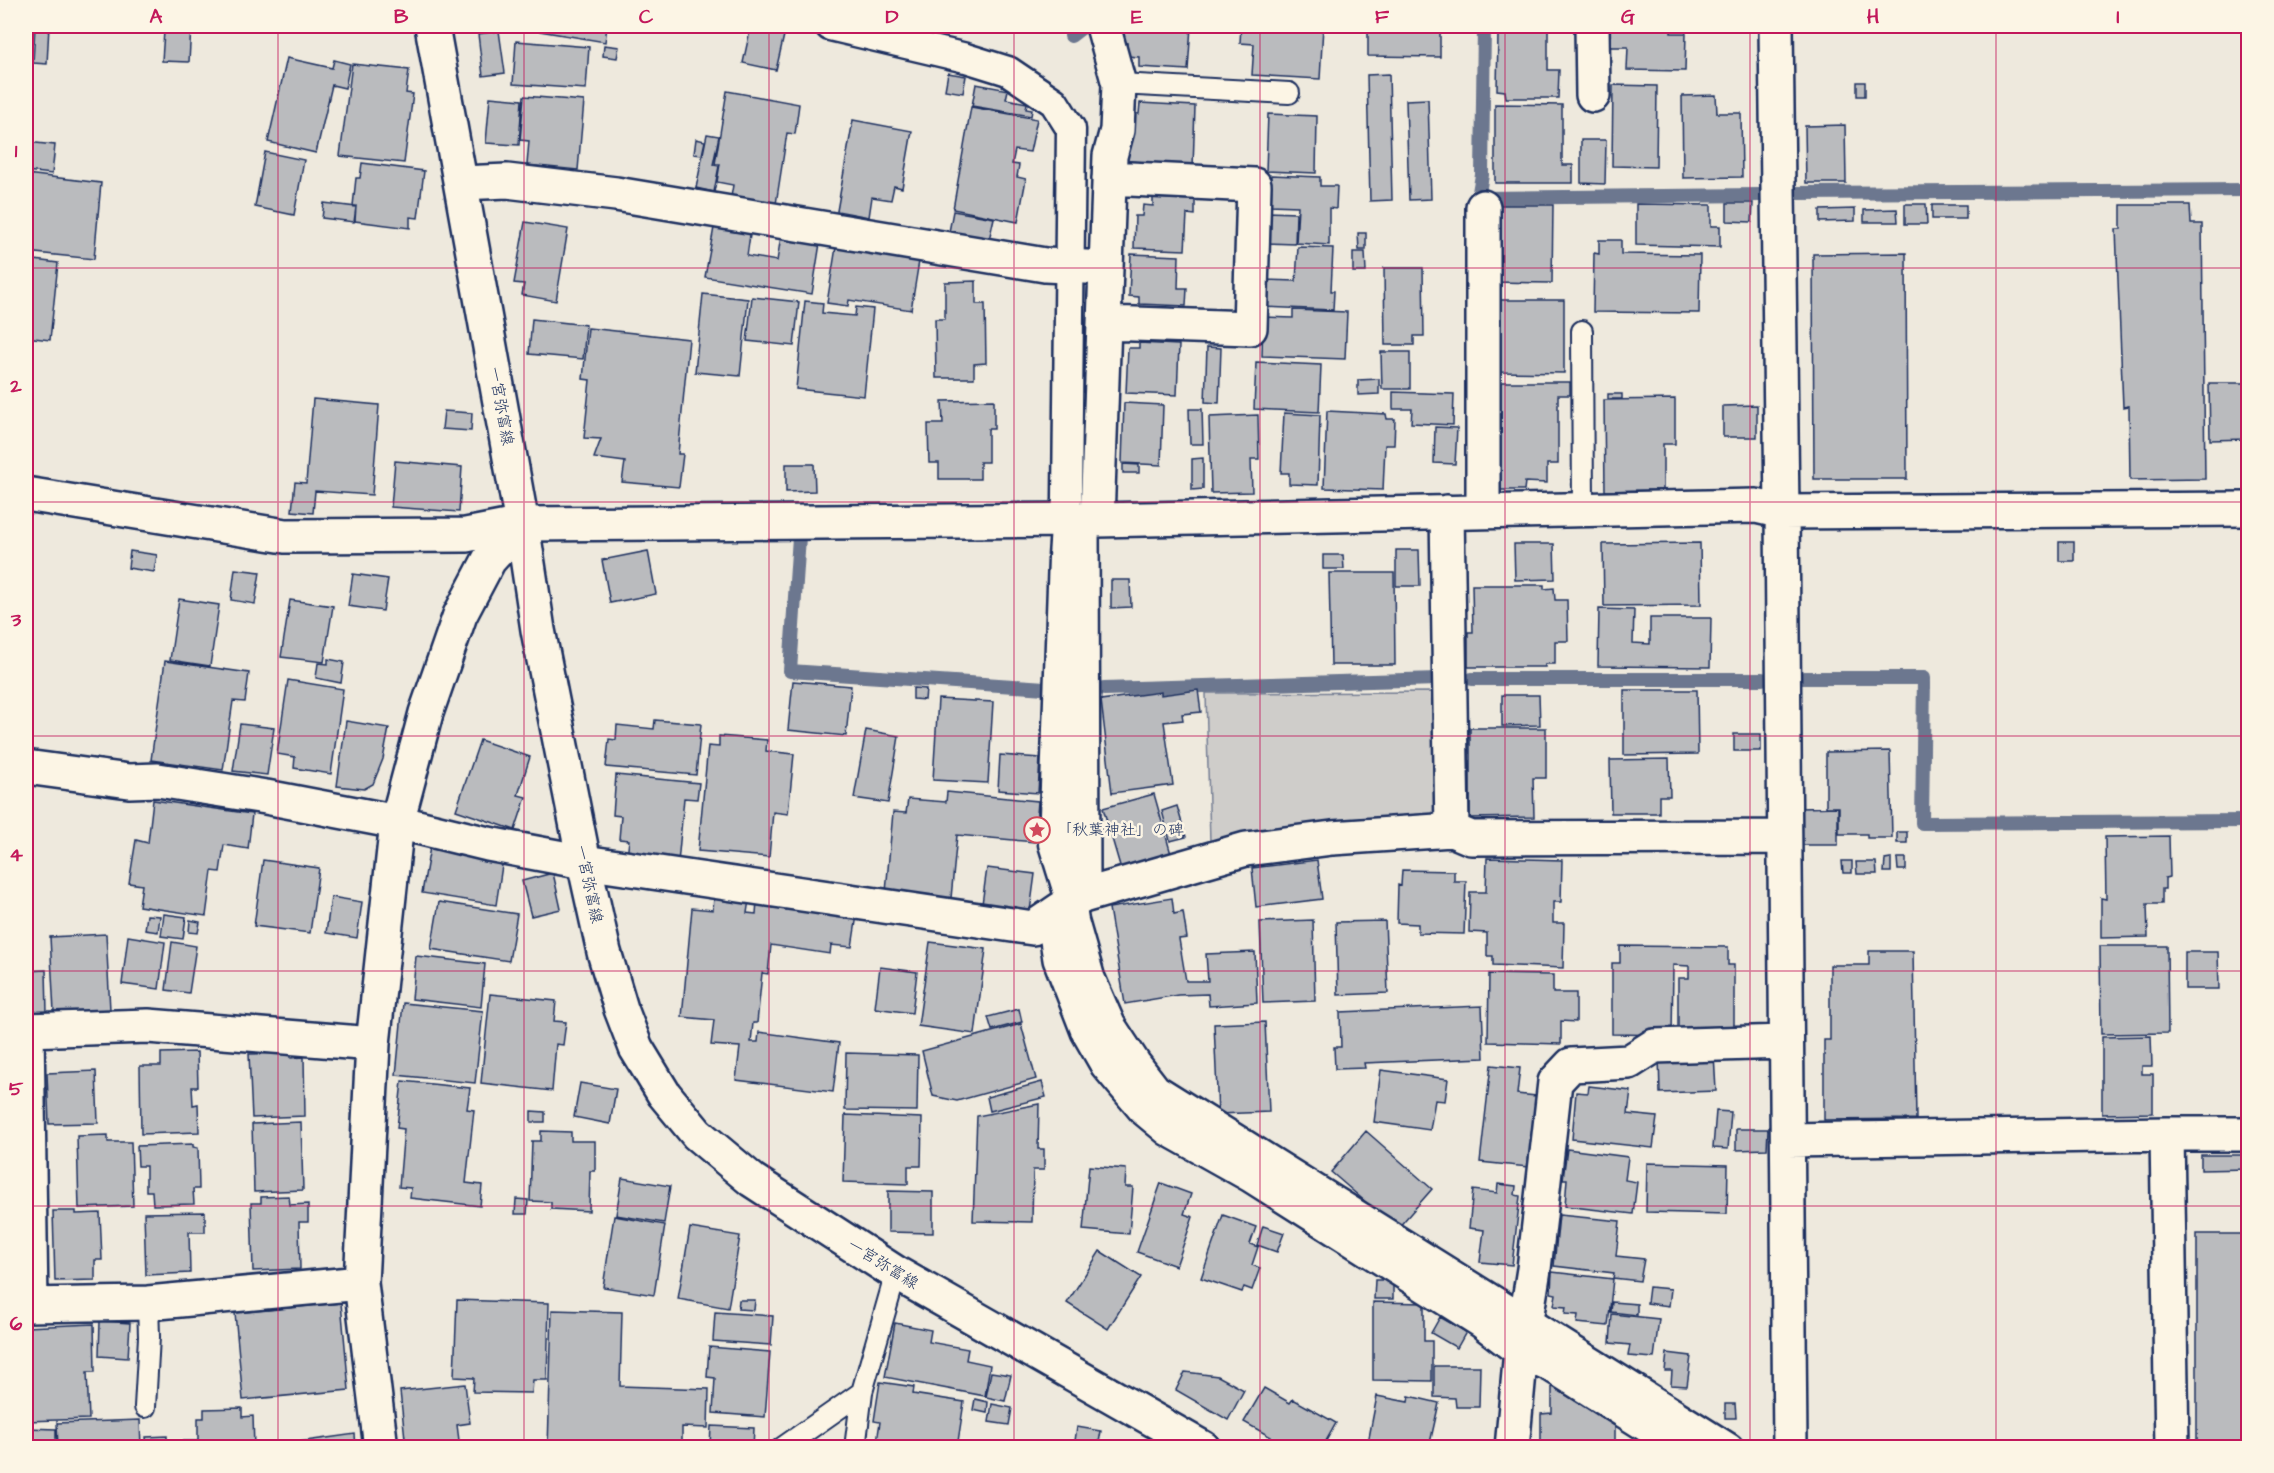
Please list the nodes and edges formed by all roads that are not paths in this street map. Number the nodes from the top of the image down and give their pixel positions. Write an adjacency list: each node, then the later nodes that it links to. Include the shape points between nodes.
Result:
1 (432, 26): 10 (street, 一宮弥富線)
2 (830, 26): 12 (street, via 1008,70 1054,102 1071,129)
3 (1102, 26): 6 (street)
4 (1592, 26): 8 (street)
5 (1776, 26): 21 (street)
6 (1119, 84): 7 (lane); 9 (street)
7 (1289, 93)
8 (1593, 95)
9 (1109, 178): 13 (street); 14 (street, via 1254,185 1254,197 1250,328)
10 (460, 183): 12 (street, via 507,181 616,194); 23 (street, 一宮弥富線)
11 (1483, 207): 19 (street)
12 (1070, 266): 13 (street); 22 (street)
13 (1106, 268): 14 (street)
14 (1106, 323): 22 (street)
15 (1582, 331): 17 (lane)
16 (26, 494): 23 (street, via 285,536 465,536)
17 (1583, 509): 19 (street); 21 (street, via 1756,506)
18 (2248, 509): 21 (street)
19 (1483, 511): 20 (street)
20 (1447, 512): 22 (street); 26 (street)
21 (1782, 512): 27 (street)
22 (1082, 520): 23 (street); 29 (street)
23 (522, 524): 25 (street, via 489,561 460,615 426,713); 28 (street, 一宮弥富線, via 538,630)
24 (26, 767): 25 (street, via 129,781 158,780)
25 (397, 822): 28 (street); 32 (street)
26 (1452, 830): 27 (street, via 1471,838); 29 (street, via 1332,838 1246,849)
27 (1784, 837): 31 (street)
28 (584, 862): 29 (street, via 1033,928); 36 (street, 一宮弥富線, via 621,1009 636,1048 664,1094 697,1134 752,1180)
29 (1069, 905): 40 (street, via 1060,959 1088,1031 1107,1064 1145,1109 1169,1129 1251,1175 1482,1321)
30 (26, 1030): 32 (street, via 148,1026); 39 (street)
31 (1785, 1042): 35 (street); 40 (street, via 1654,1046 1629,1062 1571,1065 1555,1082)
32 (373, 1044): 37 (street)
33 (2166, 1134): 34 (street); 35 (street); 51 (street)
34 (2248, 1134)
35 (1788, 1140): 50 (street)
36 (896, 1273): 41 (lane); 43 (street, 一宮弥富線)
37 (361, 1283): 38 (street); 44 (street)
38 (148, 1302): 39 (street); 42 (lane)
39 (28, 1305)
40 (1523, 1335): 47 (street); 48 (street, via 1552,1365); 49 (street)
41 (862, 1392): 45 (lane); 46 (lane)
42 (145, 1407)
43 (1187, 1443)
44 (381, 1448)
45 (782, 1448)
46 (855, 1448)
47 (1512, 1448)
48 (1684, 1448)
49 (1729, 1448)
50 (1790, 1448)
51 (2172, 1448)

